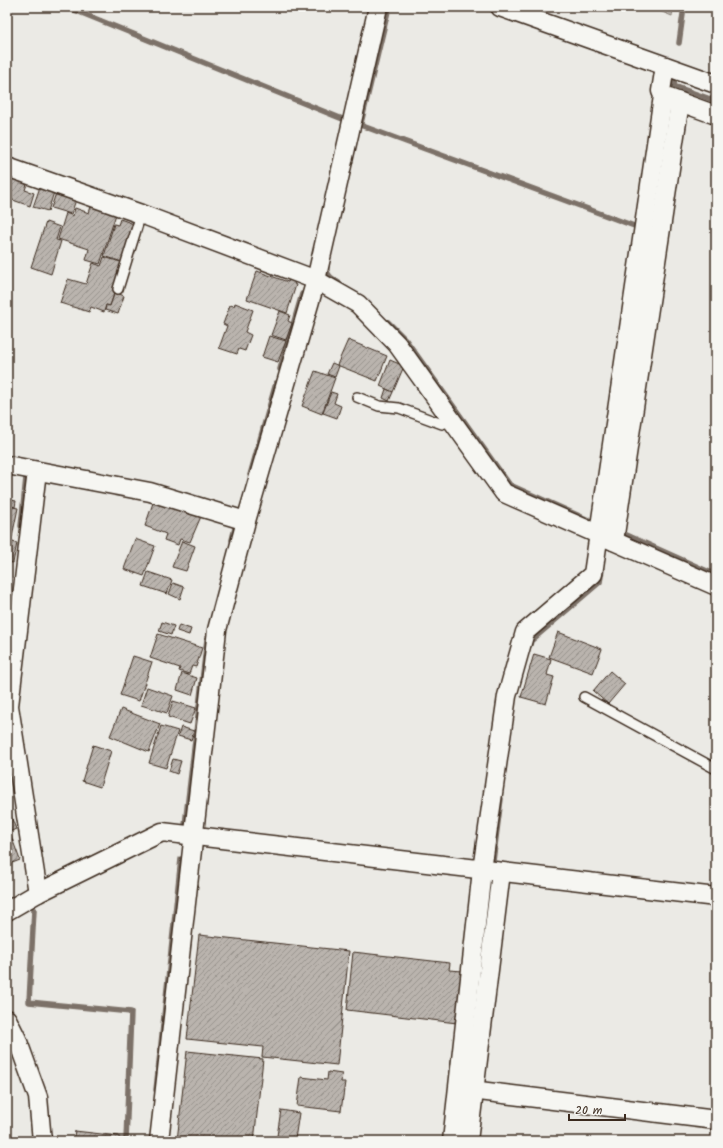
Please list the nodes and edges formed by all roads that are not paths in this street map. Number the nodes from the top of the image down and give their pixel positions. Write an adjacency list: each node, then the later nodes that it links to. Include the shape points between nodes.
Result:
1 (378, 7): 10 (street)
2 (500, 7): 3 (street)
3 (665, 66): 4 (street); 5 (street, via 661,92)
4 (716, 84)
5 (663, 96): 6 (street); 17 (street)
6 (680, 102): 7 (street); 17 (street)
7 (716, 115)
8 (7, 167): 9 (street)
9 (141, 214): 10 (street); 11 (lane)
10 (316, 280): 13 (street, via 358,304 397,344); 16 (street)
11 (118, 289)
12 (358, 397): 13 (lane, via 379,406 399,408 442,424)
13 (452, 420): 17 (street, via 504,493)
14 (7, 466): 15 (street)
15 (37, 471): 16 (street, via 150,492); 24 (street, via 9,706)
16 (246, 521): 21 (street, via 217,630)
17 (607, 538): 18 (street); 22 (street, via 593,574 525,632 507,696)
18 (716, 586)
19 (584, 697): 20 (lane)
20 (716, 769)
21 (193, 837): 22 (street); 24 (street, via 162,832); 31 (street)
22 (482, 870): 23 (street); 28 (street)
23 (501, 872): 25 (street); 28 (street)
24 (38, 893): 26 (street)
25 (716, 897)
26 (7, 911)
27 (7, 1018): 30 (street, via 38,1097)
28 (466, 1090): 29 (street); 32 (street); 33 (street)
29 (716, 1120)
30 (42, 1141)
31 (159, 1141)
32 (452, 1141)
33 (468, 1141)

